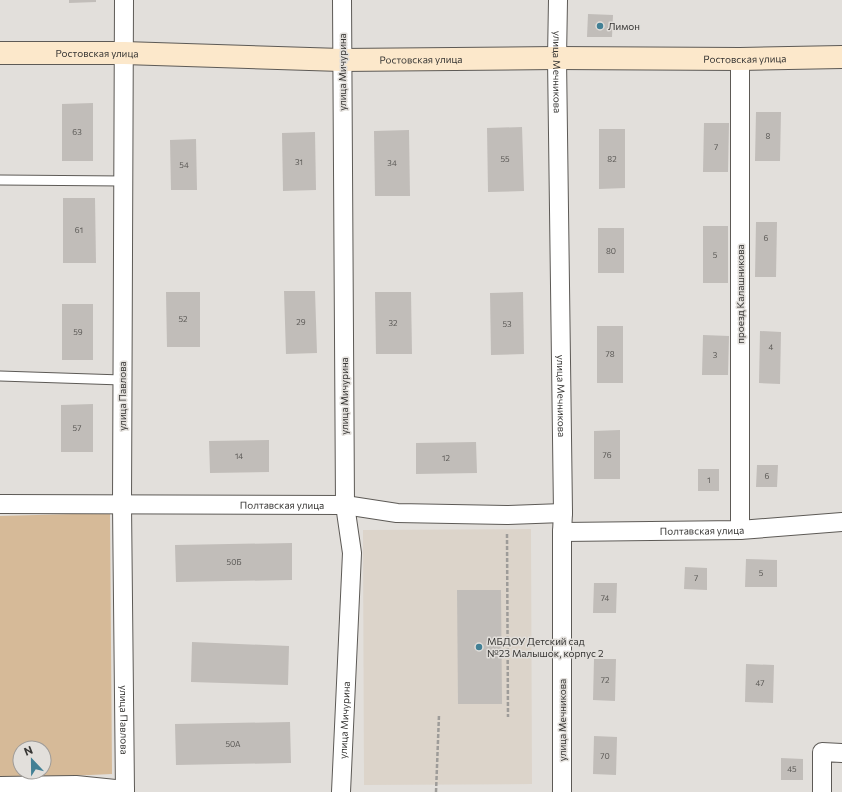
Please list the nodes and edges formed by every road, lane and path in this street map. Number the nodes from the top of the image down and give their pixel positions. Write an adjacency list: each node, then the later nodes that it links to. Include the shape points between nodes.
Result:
1 (124, 0): 5 (street, улица Павлова)
2 (342, 0): 9 (street, улица Мичурина)
3 (558, 0): 7 (street, улица Мечникова)
4 (0, 53): 5 (street, Ростовская улица)
5 (124, 53): 9 (street, Ростовская улица); 11 (street, улица Павлова)
6 (842, 56): 8 (street, Ростовская улица)
7 (557, 58): 8 (street, Ростовская улица); 9 (street, Ростовская улица); 17 (street, улица Мечникова)
8 (740, 59): 20 (street, проезд Калашникова)
9 (341, 60): 16 (street, улица Мичурина)
10 (0, 180): 11 (lane)
11 (123, 181): 13 (street, улица Павлова)
12 (0, 376): 13 (lane)
13 (122, 380): 15 (street, улица Павлова)
14 (0, 504): 15 (street, Полтавская улица)
15 (122, 505): 16 (street, Полтавская улица); 26 (street, улица Павлова)
16 (345, 505): 18 (street, Полтавская улица, via 397,513); 27 (street, улица Мичурина, via 352,554)
17 (563, 514): 18 (street, Полтавская улица); 21 (street, улица Мечникова)
18 (507, 515): 23 (path)
19 (842, 522): 20 (street, Полтавская улица)
20 (740, 530): 21 (street, Полтавская улица)
21 (562, 532): 29 (street, улица Мечникова)
22 (439, 715): 28 (path)
23 (508, 717)
24 (842, 752): 30 (street, via 822,752)
25 (0, 786): 26 (street, via 76,785)
26 (125, 791)
27 (341, 792)
28 (436, 792)
29 (562, 792)
30 (822, 792)

